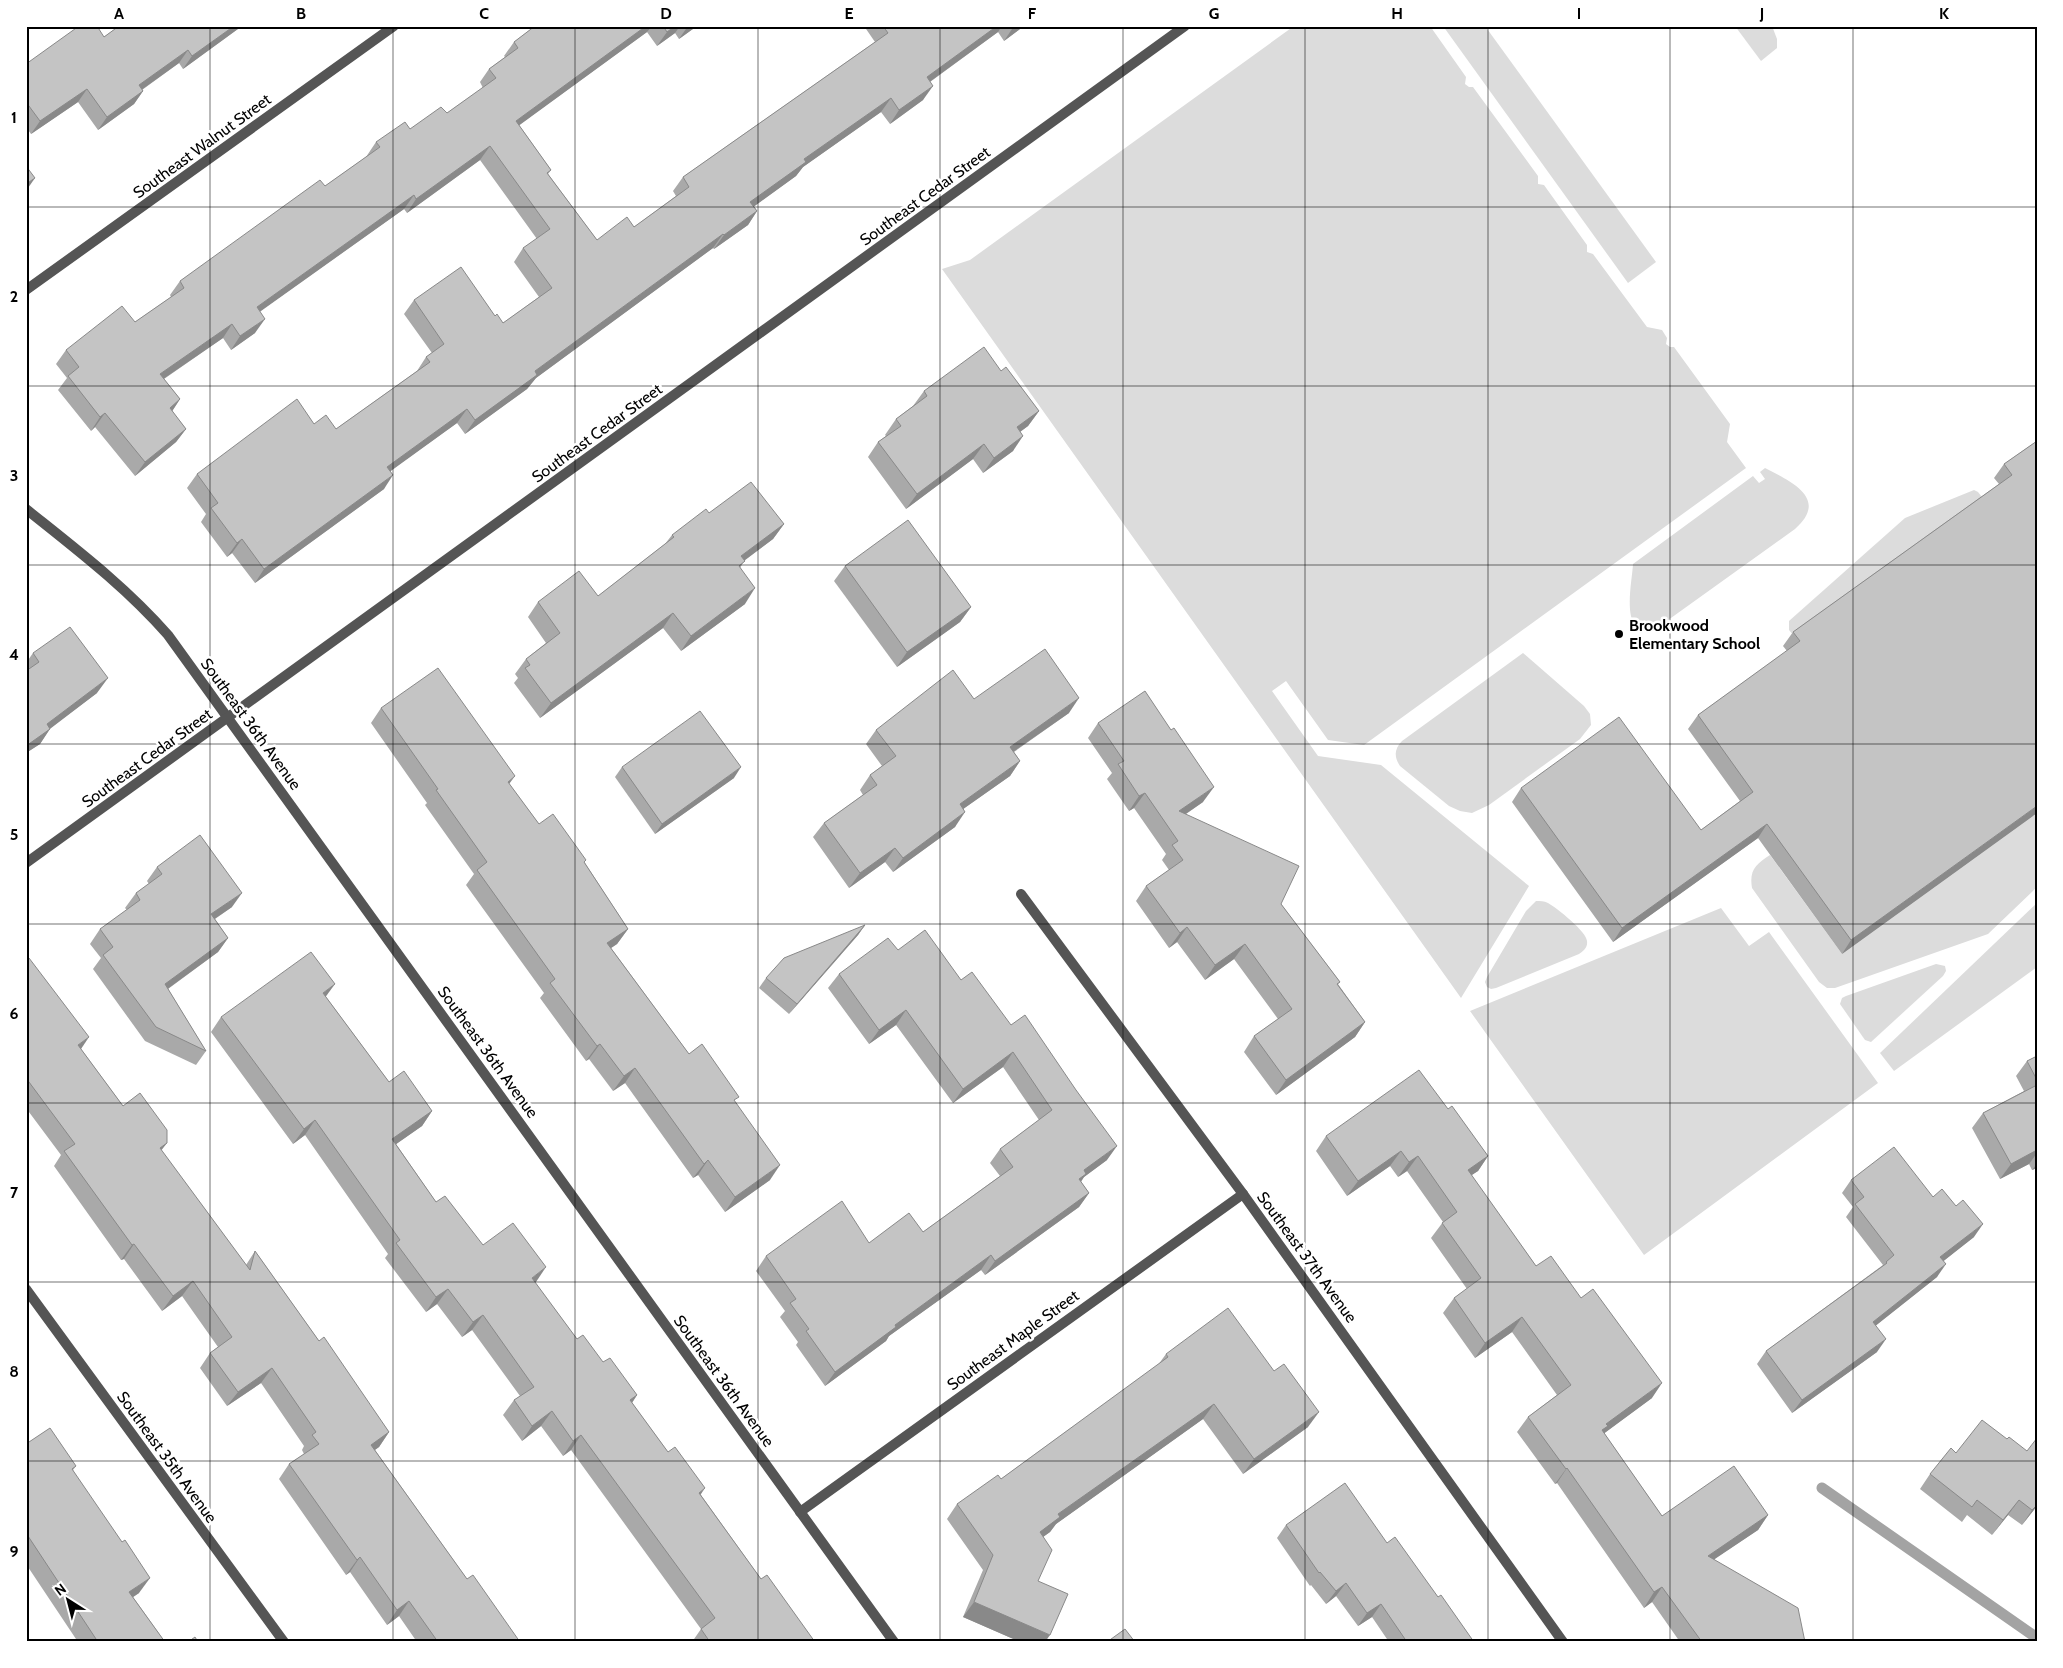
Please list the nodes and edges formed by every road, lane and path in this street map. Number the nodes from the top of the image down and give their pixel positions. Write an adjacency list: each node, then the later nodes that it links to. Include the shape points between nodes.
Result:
1 (394, 26): 3 (street, Southeast Walnut Street)
2 (1185, 26): 5 (street, Southeast Cedar Street)
3 (26, 290)
4 (26, 509): 5 (street, Southeast 36th Avenue, via 105,571 143,606)
5 (228, 717): 6 (street, Southeast Cedar Street); 10 (street, Southeast 36th Avenue)
6 (26, 863)
7 (1021, 894): 8 (street, Southeast 37th Avenue)
8 (1243, 1194): 10 (street, Southeast Maple Street); 13 (street, Southeast 37th Avenue)
9 (26, 1289): 11 (street, Southeast 35th Avenue)
10 (800, 1512): 12 (street, Southeast 36th Avenue)
11 (284, 1642)
12 (894, 1642)
13 (1563, 1642)

